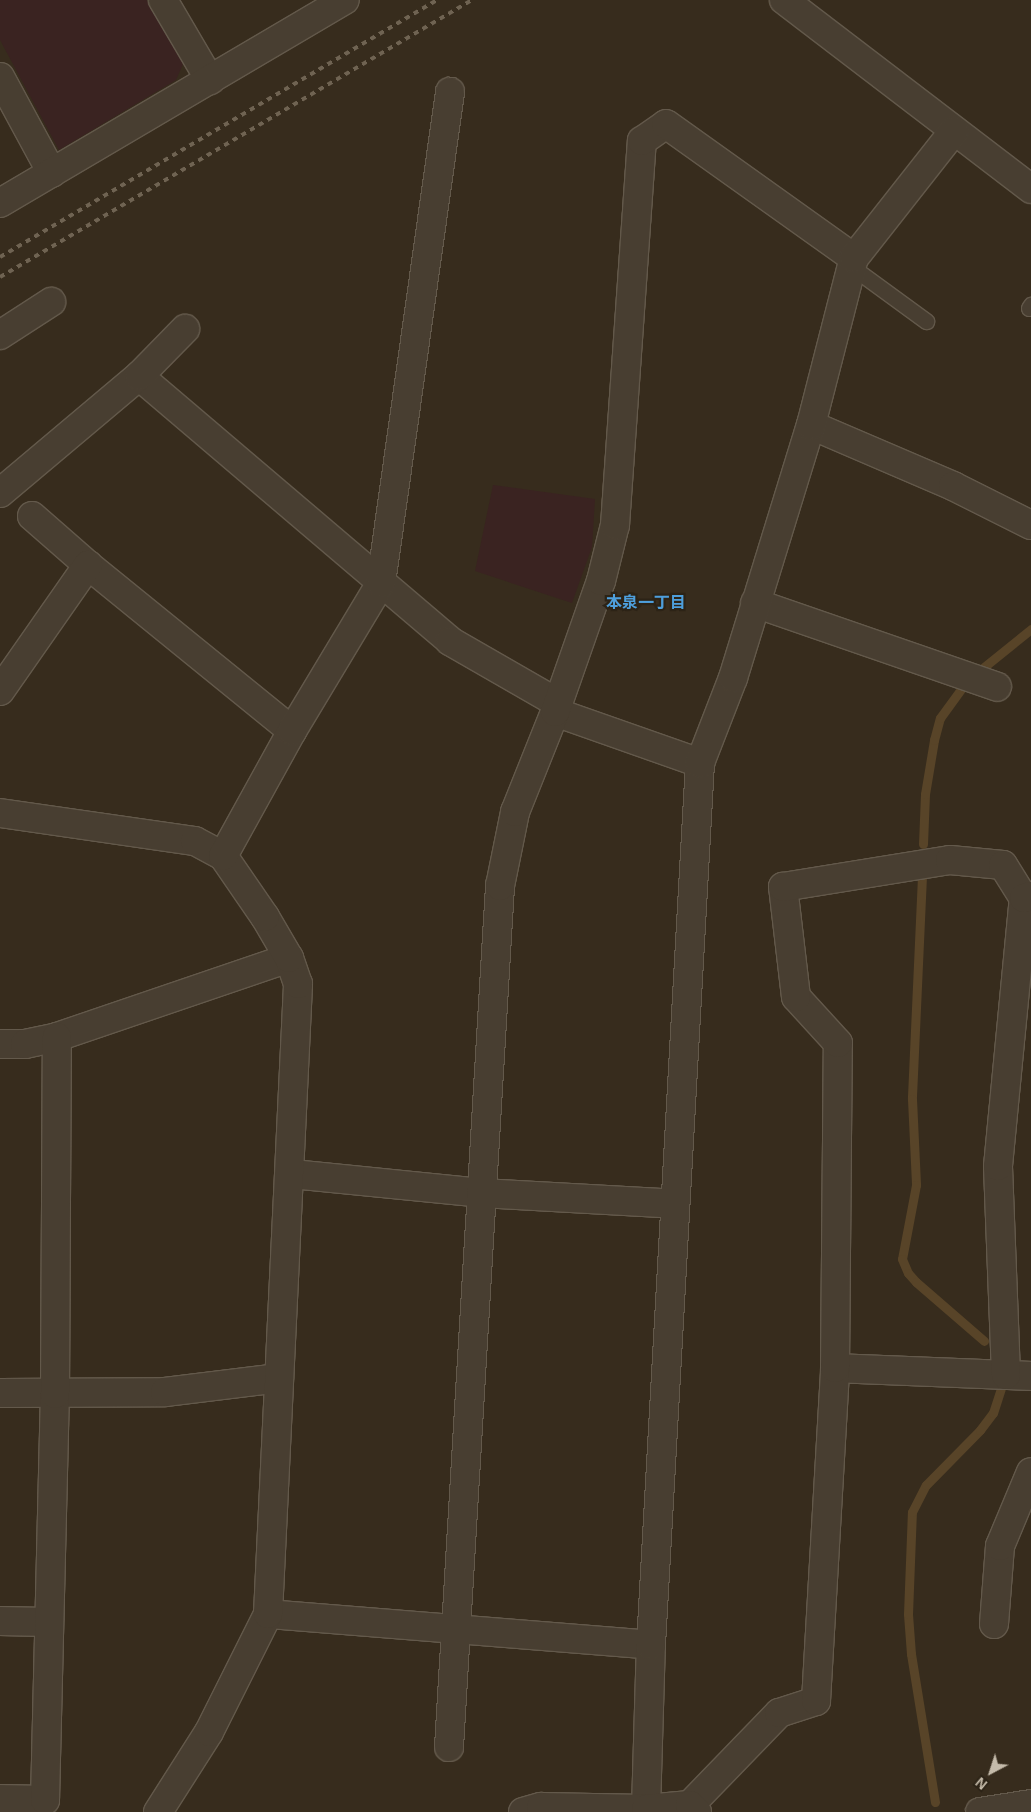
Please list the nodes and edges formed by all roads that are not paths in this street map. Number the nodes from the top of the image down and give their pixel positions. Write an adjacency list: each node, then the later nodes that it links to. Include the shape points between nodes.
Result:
1 (162, 0): 5 (street)
2 (345, 0): 5 (street)
3 (784, 0): 7 (street)
4 (0, 78): 8 (street)
5 (210, 80): 8 (street)
6 (450, 92): 22 (street)
7 (954, 131): 9 (street); 11 (street)
8 (52, 172): 10 (street)
9 (1031, 189)
10 (0, 203)
11 (853, 263): 13 (lane); 17 (street); 26 (street, via 666,124 642,141 615,525 601,581)
12 (51, 302): 15 (street)
13 (926, 321)
14 (185, 329): 16 (street)
15 (0, 335)
16 (139, 376): 18 (street); 22 (street)
17 (811, 425): 20 (street, via 953,486); 23 (street)
18 (0, 493)
19 (32, 516): 21 (street)
20 (1031, 525)
21 (88, 565): 25 (street); 27 (street)
22 (381, 583): 26 (street, via 450,641); 27 (street)
23 (755, 603): 24 (street); 28 (street, via 734,678)
24 (997, 687)
25 (0, 691)
26 (556, 708): 28 (street); 36 (street, via 515,812 500,886)
27 (292, 731): 30 (street)
28 (700, 764): 37 (street)
29 (0, 813): 30 (street, via 195,842)
30 (223, 856): 32 (street)
31 (1028, 897): 38 (street, via 1003,865 950,860 783,887 796,997 838,1043); 39 (street, via 998,1166)
32 (289, 958): 33 (street); 35 (street, via 298,984)
33 (57, 1037): 34 (street, via 25,1044); 42 (street)
34 (0, 1044)
35 (292, 1174): 36 (street); 40 (street)
36 (481, 1193): 37 (street); 48 (street)
37 (675, 1204): 49 (street)
38 (835, 1368): 39 (street); 54 (street, via 816,1700 779,1713)
39 (1019, 1376)
40 (279, 1378): 42 (street, via 165,1392); 44 (street)
41 (0, 1393): 42 (street)
42 (55, 1394): 46 (street)
43 (1031, 1472): 47 (street, via 1000,1546)
44 (268, 1614): 48 (street); 55 (street, via 209,1732)
45 (0, 1622): 46 (street)
46 (48, 1622): 51 (street, via 46,1800)
47 (994, 1624)
48 (454, 1629): 49 (street); 50 (street)
49 (651, 1645): 53 (street)
50 (449, 1747)
51 (0, 1799)
52 (1031, 1804): 57 (street)
53 (646, 1809): 54 (street); 56 (street, via 541,1807)
54 (693, 1809)
55 (158, 1812)
56 (523, 1812)
57 (980, 1812)

